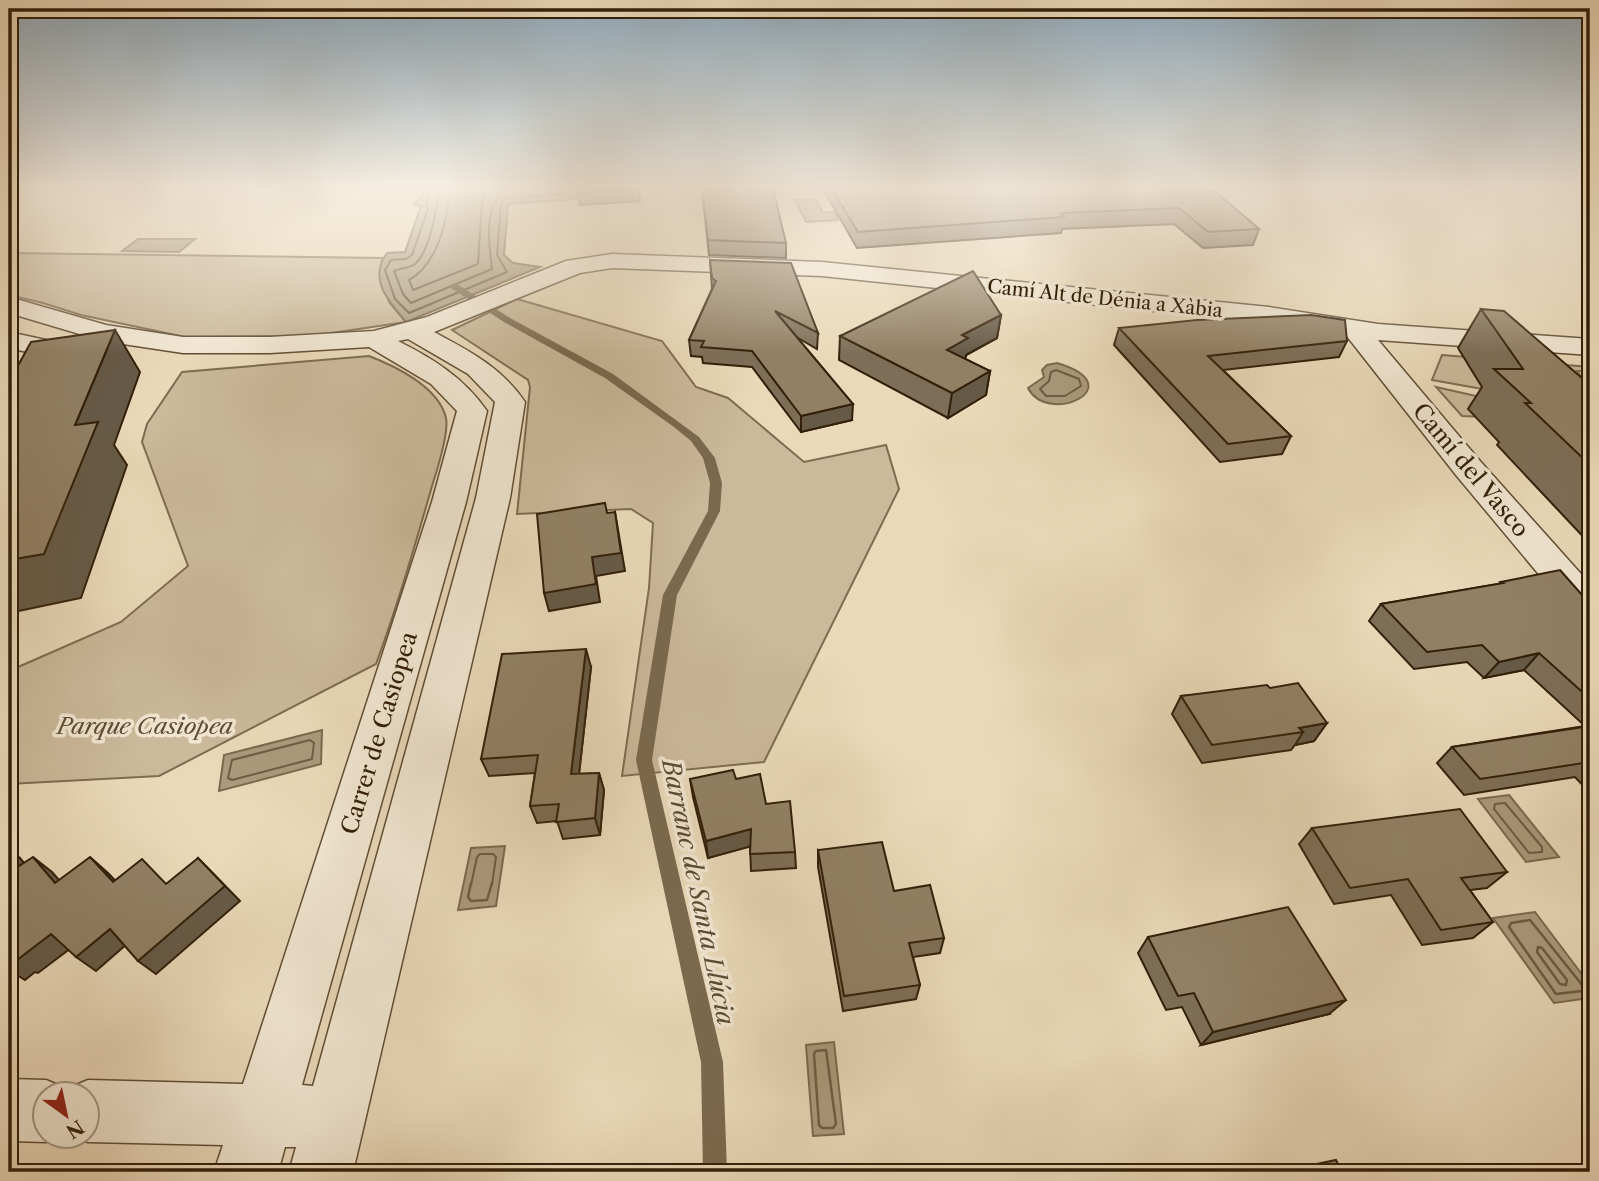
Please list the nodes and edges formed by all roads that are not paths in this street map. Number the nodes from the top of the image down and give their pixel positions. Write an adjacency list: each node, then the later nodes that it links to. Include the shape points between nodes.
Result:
1 (9, 305): 5 (street, Camí Alt de Dénia a Xàbia, via 144,341)
2 (1354, 328): 3 (street, Camí Alt de Dénia a Xàbia, via 1269,315 822,269 598,261); 6 (street, Camí Alt de Dénia a Xàbia); 7 (street, Camí del Vasco)
3 (408, 331): 5 (street, Camí Alt de Dénia a Xàbia); 11 (street, Carrer de Casiopea, via 472,411 449,502); 12 (street, Carrer de Casiopea, via 478,365 510,402 493,498)
4 (9, 340): 5 (street, via 88,357 162,362 217,357)
5 (252, 345)
6 (1590, 347)
7 (1590, 609)
8 (9, 1110): 9 (street)
9 (32, 1111)
10 (102, 1111): 11 (street)
11 (264, 1115): 12 (street); 13 (street, Carrer de Casiopea)
12 (328, 1145)
13 (246, 1172)

